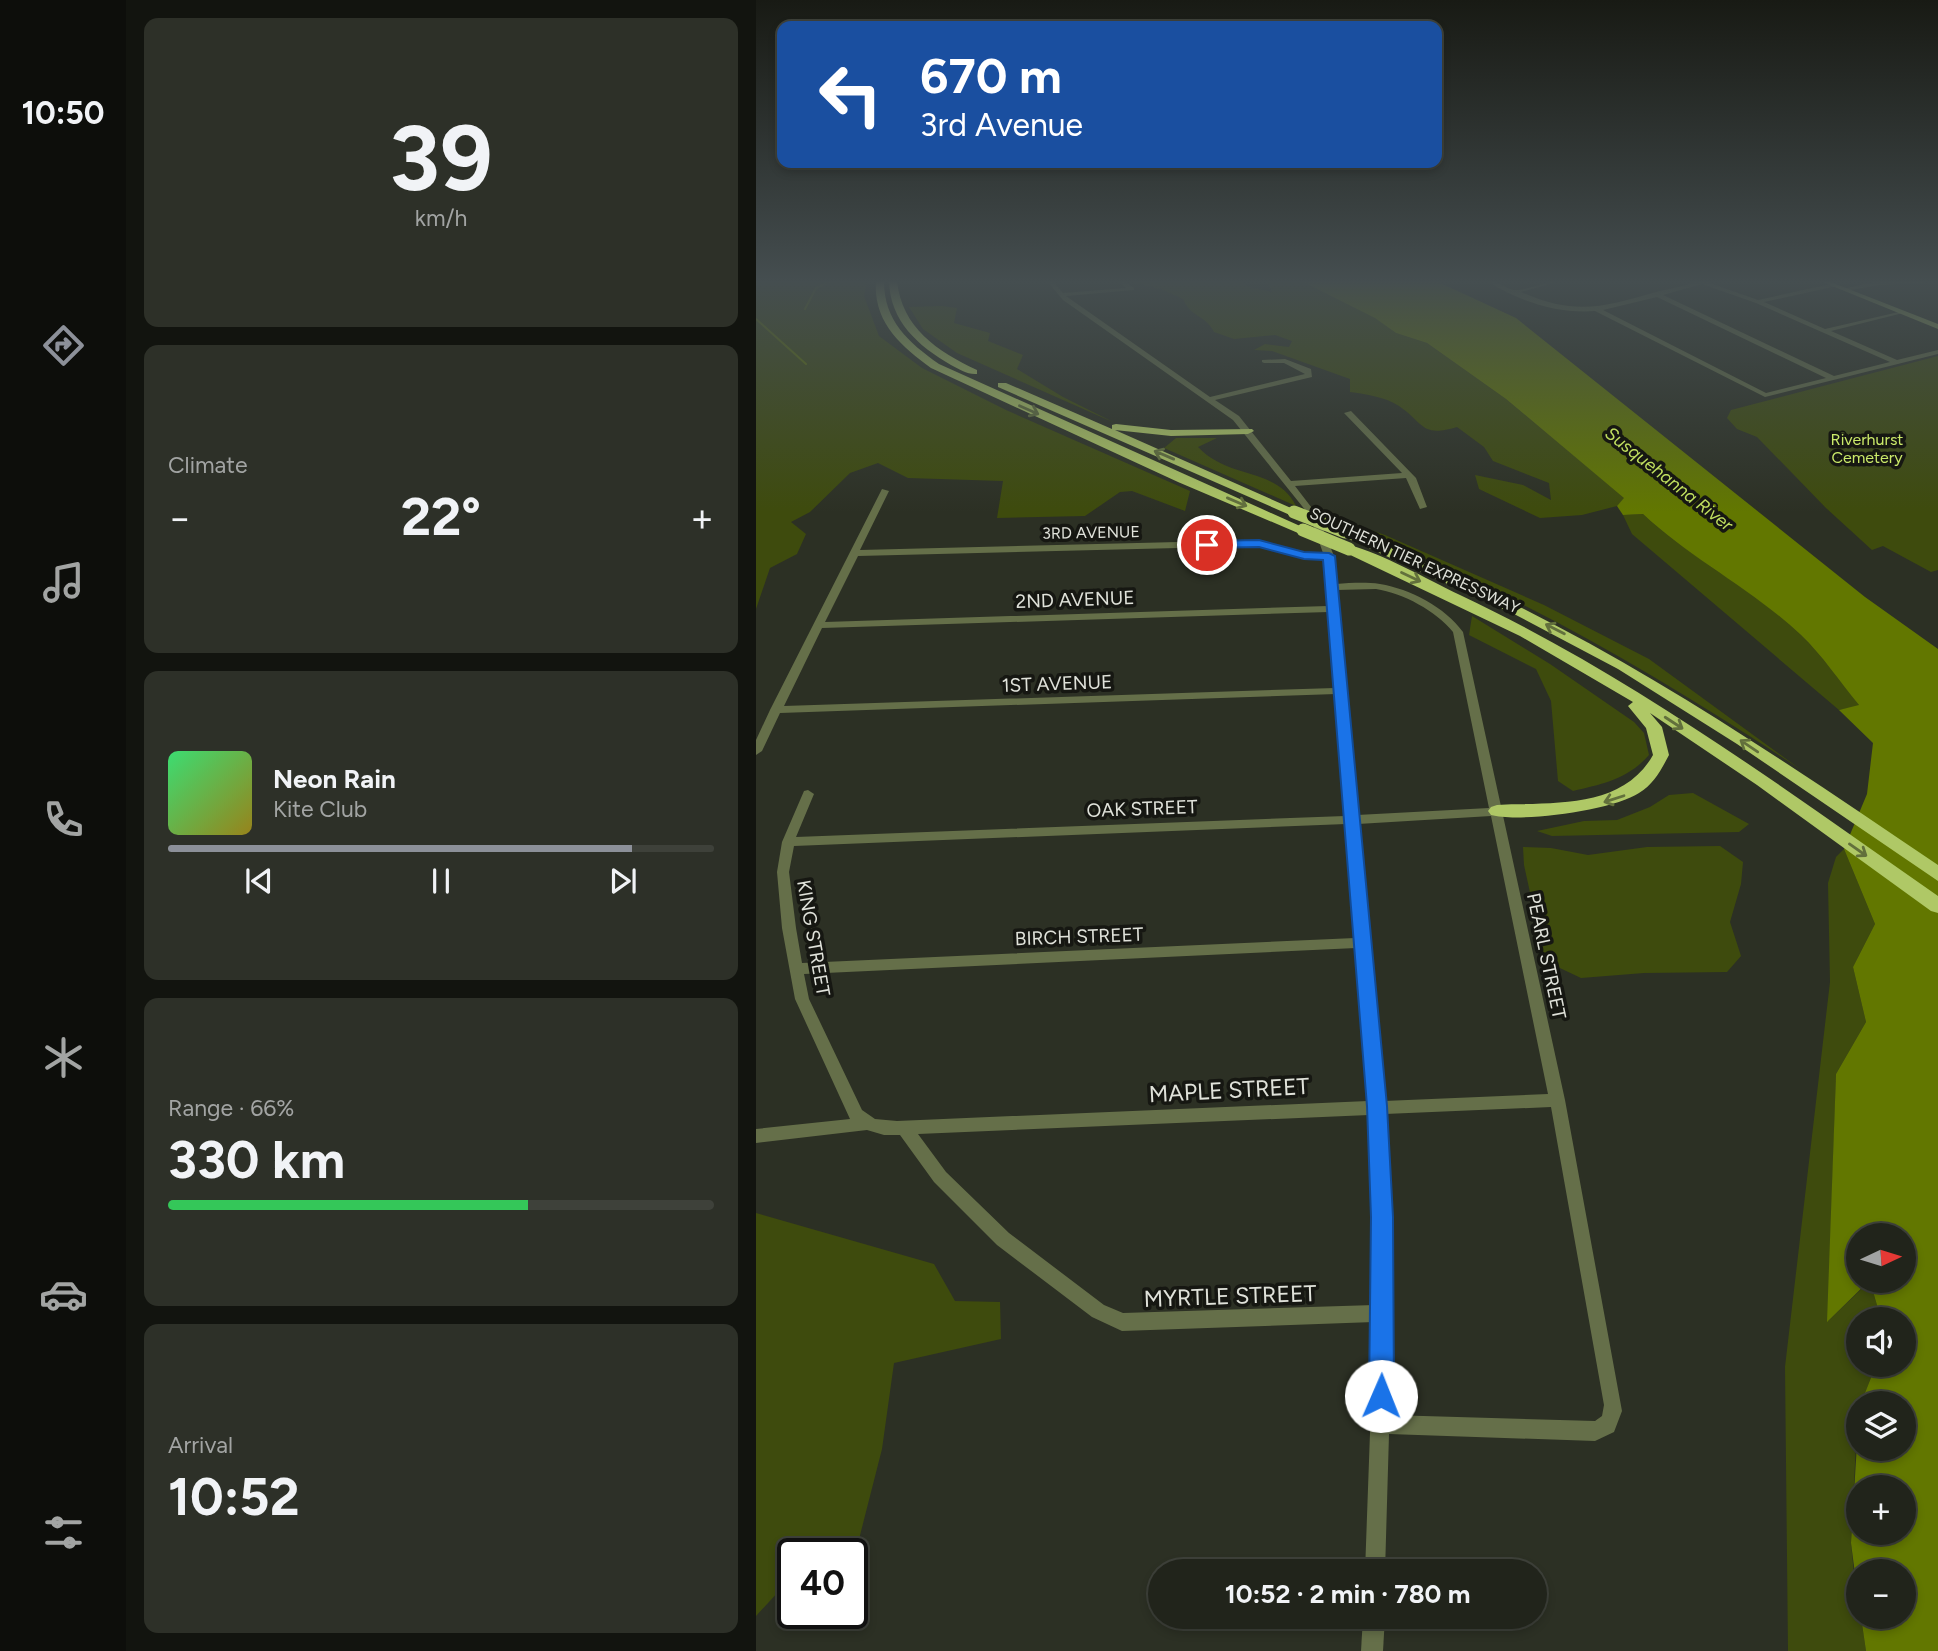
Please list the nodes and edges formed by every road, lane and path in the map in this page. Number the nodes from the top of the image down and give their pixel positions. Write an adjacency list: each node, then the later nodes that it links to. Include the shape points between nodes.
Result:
1 (924, 358): 26 (highway, SOUTHERN TIER EXPRESSWAY, one-way to 26, bridge, via 1182,479 1469,604)
2 (948, 358): 14 (highway, SOUTHERN TIER EXPRESSWAY)
3 (1151, 358): 13 (street)
4 (1691, 358): 12 (street)
5 (1791, 358): 11 (street)
6 (1887, 358): 9 (street)
7 (1913, 358): 9 (street)
8 (1264, 361): 10 (street, via 1289,362)
9 (1896, 362): 11 (street)
10 (1309, 373): 13 (street)
11 (1835, 379): 12 (street)
12 (1764, 395)
13 (1210, 399): 16 (street)
14 (1065, 412): 16 (highway, via 1147,432); 34 (highway, SOUTHERN TIER EXPRESSWAY, one-way to 14, bridge, via 1662,690 1578,640 1345,532)
15 (1348, 413): 17 (street)
16 (1248, 431): 18 (street)
17 (1408, 475): 18 (street); 20 (street)
18 (1291, 484): 22 (street, via 1320,528)
19 (885, 491): 21 (street)
20 (1423, 507)
21 (853, 553): 22 (street, 3RD AVENUE, via 1259,543 1304,555); 25 (street)
22 (1329, 556): 23 (street)
23 (1331, 587): 24 (street); 31 (street, PEARL STREET, via 1382,587 1443,616 1454,626)
24 (1333, 609): 25 (street, 2ND AVENUE); 27 (street)
25 (817, 625): 28 (street)
26 (1584, 665): 31 (highway, one-way to 31, via 1650,721 1660,744 1657,766 1639,787 1599,803); 35 (highway, SOUTHERN TIER EXPRESSWAY, one-way to 35)
27 (1340, 691): 28 (street, 1ST AVENUE); 32 (street)
28 (775, 710): 29 (street)
29 (756, 751)
30 (808, 794): 33 (street, KING STREET)
31 (1497, 811): 32 (street, OAK STREET); 38 (street, PEARL STREET)
32 (1352, 819): 33 (street, OAK STREET); 36 (street)
33 (788, 842): 37 (street, KING STREET, via 783,872)
34 (1938, 874)
35 (1938, 906)
36 (1363, 943): 37 (street, BIRCH STREET); 39 (street)
37 (796, 969): 40 (street, KING STREET, via 802,999 856,1115)
38 (1557, 1100): 39 (street, MAPLE STREET); 44 (street, PEARL STREET, via 1613,1405 1612,1420 1595,1431)
39 (1377, 1106): 41 (street, MAPLE STREET); 43 (street)
40 (866, 1124): 41 (street); 42 (street)
41 (904, 1128): 43 (street, MYRTLE STREET, via 940,1177 1003,1239 1098,1311 1122,1322)
42 (756, 1136)
43 (1383, 1313): 44 (street)
44 (1381, 1424): 45 (street)
45 (1376, 1559)
46 (1373, 1629): 47 (street)
47 (1370, 1651)

